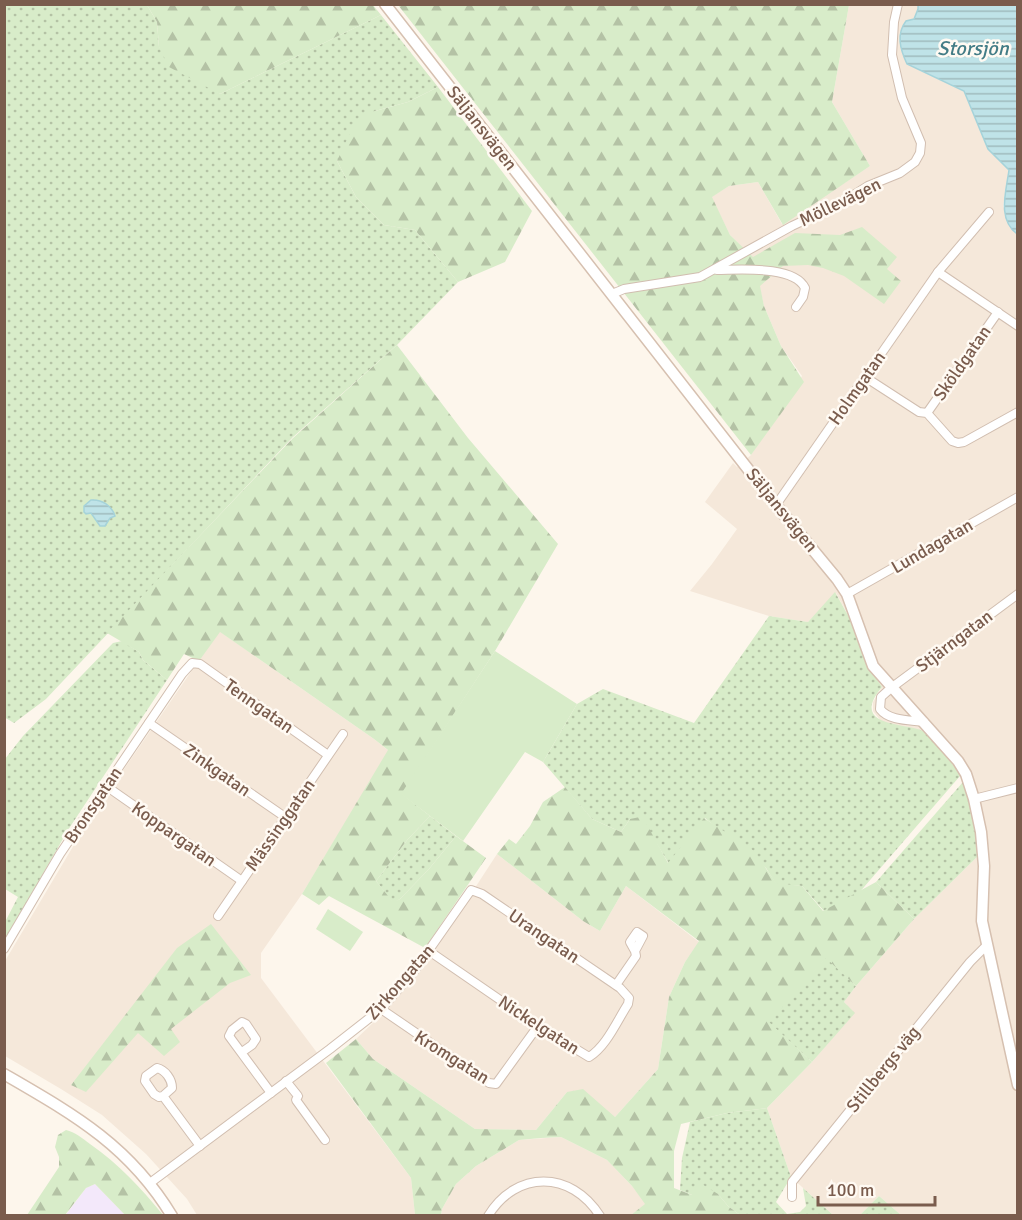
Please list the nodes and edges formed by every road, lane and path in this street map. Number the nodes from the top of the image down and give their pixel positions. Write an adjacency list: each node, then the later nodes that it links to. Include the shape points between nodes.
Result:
1 (385, 4): 6 (street, Säljansvägen)
2 (898, 4): 4 (street, Möllevägen, via 892,56 902,98 921,143 919,157 900,173 792,226)
3 (989, 212): 5 (street)
4 (716, 270): 6 (street, Möllevägen, via 692,279); 7 (street, via 794,276 805,288)
5 (939, 272): 8 (street); 10 (street, Holmgatan)
6 (612, 294): 14 (street, Säljansvägen)
7 (796, 307)
8 (998, 312): 9 (street); 12 (street, Sköldgatan)
9 (1017, 326)
10 (865, 377): 12 (street, via 919,412); 14 (street, Holmgatan)
11 (1017, 412): 12 (street, via 958,443)
12 (927, 413)
13 (1017, 497): 15 (street, Lundagatan)
14 (776, 504): 15 (street, Säljansvägen)
15 (847, 594): 18 (street, Säljansvägen, via 873,666)
16 (1017, 594): 18 (street, Stjärngatan)
17 (189, 666): 20 (street, Bronsgatan); 22 (street, Tenngatan, via 200,664)
18 (891, 687): 19 (street, Säljansvägen); 19 (street, via 881,697 882,712)
19 (924, 722): 25 (street, Säljansvägen, via 963,767)
20 (149, 723): 23 (street, Bronsgatan); 26 (street, Zinkgatan)
21 (343, 734): 22 (street, Mässinggatan)
22 (328, 755): 26 (street, Mässinggatan)
23 (106, 786): 27 (street, Koppargatan); 31 (street, Bronsgatan)
24 (1017, 788): 25 (street)
25 (974, 799): 30 (street, Säljansvägen, via 981,832 982,921)
26 (285, 817): 27 (street, Mässinggatan)
27 (242, 881): 29 (street, Mässinggatan)
28 (471, 890): 32 (street, Zirkongatan); 34 (street, Urangatan)
29 (218, 916)
30 (987, 945): 41 (street, Säljansvägen); 47 (street, Stillbergs väg, via 792,1182)
31 (4, 949)
32 (429, 951): 36 (street, Zirkongatan); 37 (street, Nickelgatan)
33 (635, 951): 34 (street, via 636,956)
34 (616, 985): 35 (street, Urangatan)
35 (629, 998): 37 (street, Nickelgatan, via 601,1046 589,1057)
36 (381, 1009): 37 (street, Kromgatan, via 494,1084); 40 (street, Zirkongatan)
37 (538, 1026)
38 (242, 1053): 42 (street)
39 (4, 1074): 46 (street, via 89,1125 124,1154)
40 (286, 1081): 42 (street, Zirkongatan); 44 (street)
41 (1017, 1084)
42 (271, 1093): 45 (street, Zirkongatan)
43 (163, 1095): 45 (street)
44 (325, 1140)
45 (200, 1146): 46 (street, Zirkongatan)
46 (150, 1184): 48 (street)
47 (792, 1197)
48 (172, 1215)
49 (488, 1215): 50 (street, via 505,1194 519,1186 544,1182 569,1187 592,1203)
50 (600, 1215)

